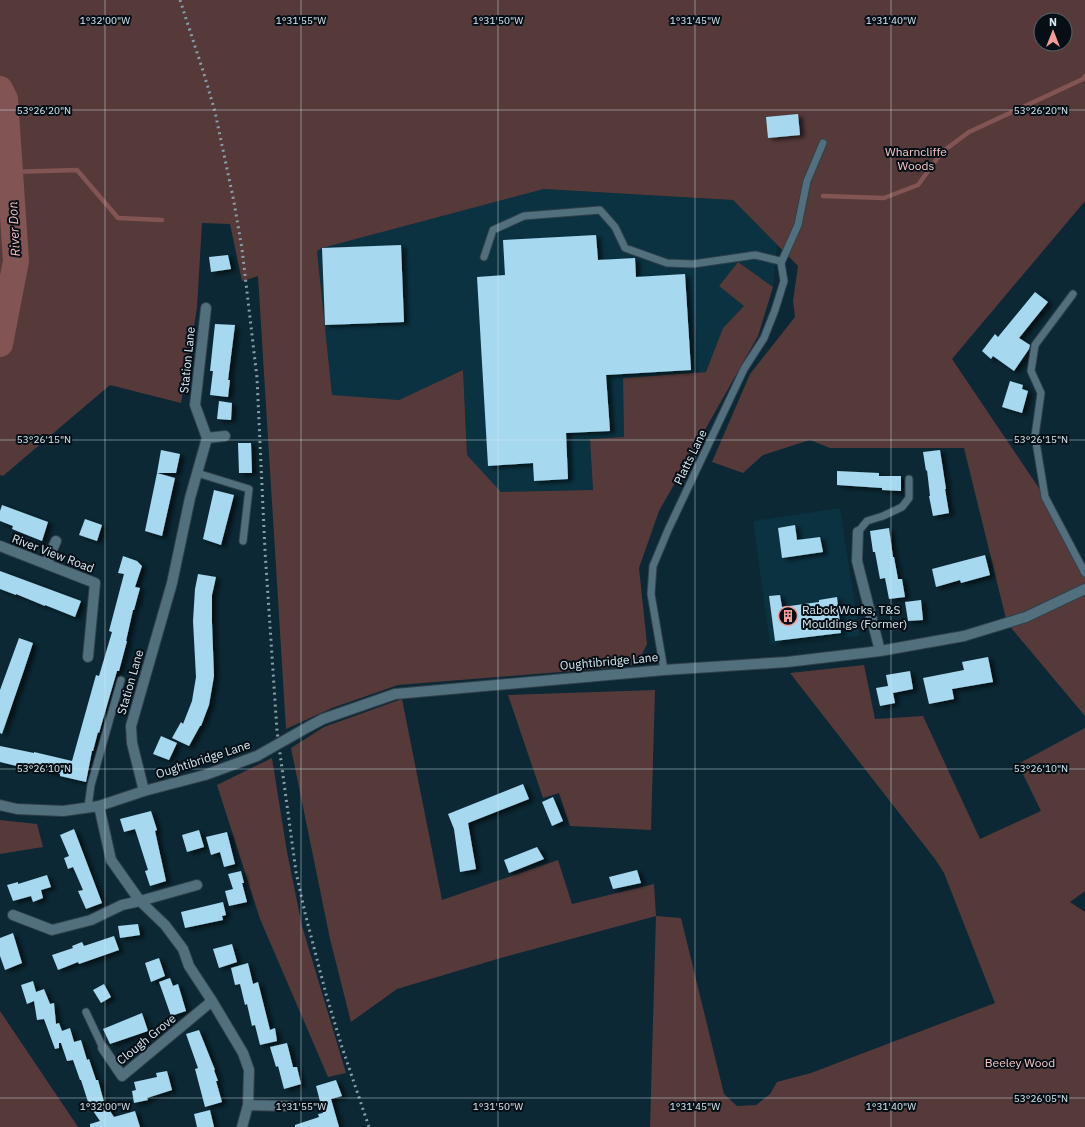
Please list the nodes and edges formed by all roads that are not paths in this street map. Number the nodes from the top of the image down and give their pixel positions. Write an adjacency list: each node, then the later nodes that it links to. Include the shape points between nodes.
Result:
1 (823, 143): 3 (lane, via 807,182 798,225)
2 (484, 257): 3 (lane, via 493,230 524,216 600,210 615,227 625,248 668,263 693,264 755,256)
3 (781, 263): 19 (lane, Platts Lane, via 784,281 767,331 744,369 653,566 652,594)
4 (1073, 294): 15 (lane, via 1035,345 1031,371 1041,393 1035,436 1045,497)
5 (206, 308): 7 (street, Station Lane, via 195,405)
6 (224, 436): 7 (street)
7 (207, 438): 8 (street, Station Lane)
8 (197, 473): 11 (lane, via 249,489); 21 (street, Station Lane, via 172,583 131,726 132,743)
9 (909, 479): 10 (lane, via 909,498 902,507 867,521)
10 (858, 532): 17 (street, via 857,561)
11 (243, 540)
12 (56, 541): 14 (street)
13 (0, 546): 14 (street, River View Road)
14 (46, 564): 18 (street, River View Road, via 95,583)
15 (1085, 573)
16 (1085, 589): 17 (street, Oughtibridge Lane, via 1026,617 964,636)
17 (880, 651): 19 (street, Oughtibridge Lane, via 787,662)
18 (88, 657)
19 (664, 670): 21 (street, Oughtibridge Lane, bridge, via 395,694 322,719 257,756 205,775)
20 (121, 680): 24 (lane, via 91,785)
21 (144, 791): 23 (street)
22 (0, 805): 24 (street, via 18,809 63,811)
23 (99, 806): 24 (street); 26 (street, via 111,860)
24 (88, 807)
25 (197, 885): 26 (street)
26 (140, 902): 27 (street, via 122,905 91,920 52,930); 28 (street, via 165,925 183,949 189,966)
27 (12, 914)
28 (212, 1001): 30 (street, Clough Grove, via 122,1076); 31 (street, via 243,1053 249,1070)
29 (86, 1012): 30 (lane)
30 (103, 1048)
31 (248, 1104): 32 (street); 33 (street)
32 (290, 1106)
33 (242, 1127)

